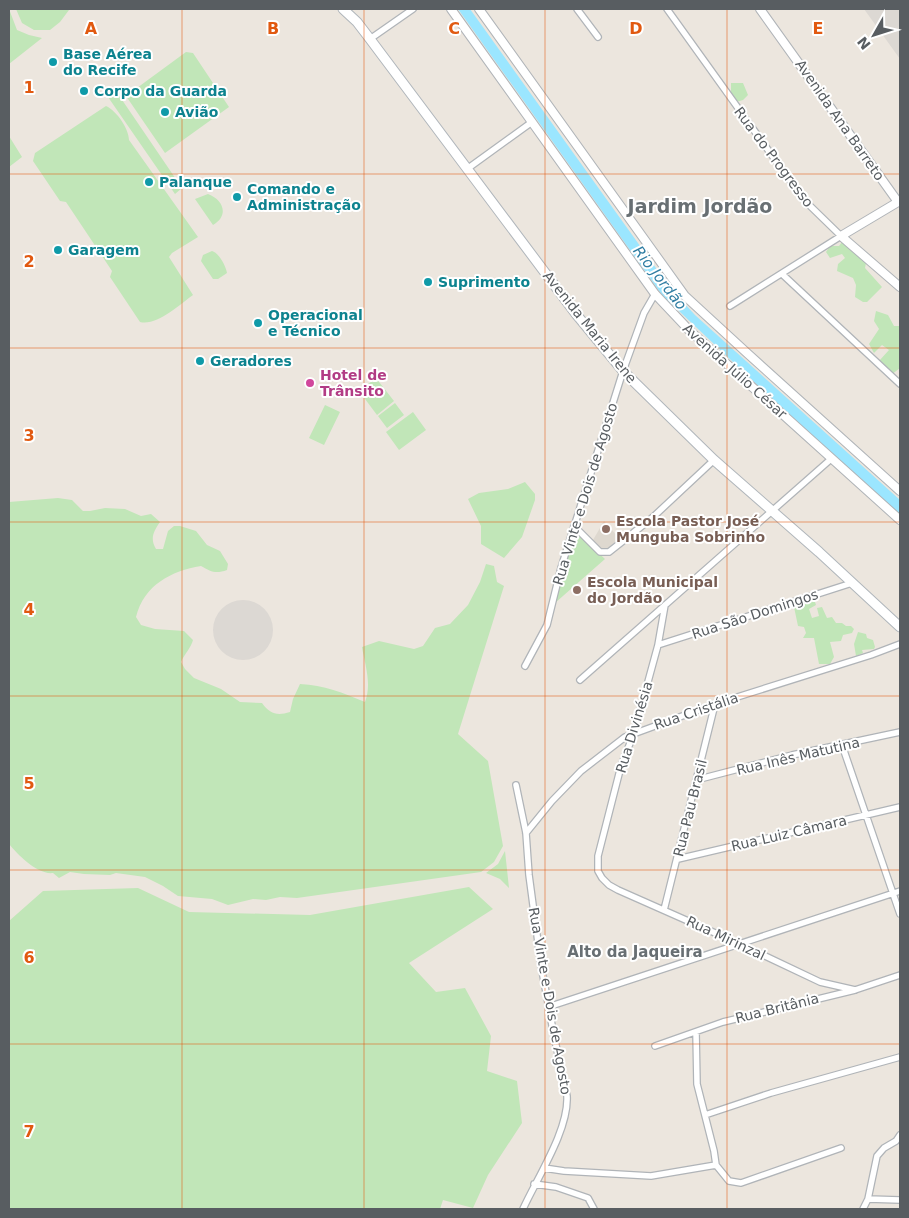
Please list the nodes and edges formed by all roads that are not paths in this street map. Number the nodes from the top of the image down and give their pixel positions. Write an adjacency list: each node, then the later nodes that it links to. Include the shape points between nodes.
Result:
1 (343, 9): 9 (main road, Avenida Maria Irene)
2 (413, 9): 9 (street)
3 (451, 9): 10 (street, Avenida Júlio César)
4 (479, 9): 22 (street, Avenida Júlio César, via 682,292)
5 (577, 9): 8 (street)
6 (667, 9): 13 (street, Rua do Progresso, via 804,200)
7 (760, 9): 12 (street, Avenida Ana Barreto)
8 (598, 37)
9 (370, 39): 11 (main road, Avenida Maria Irene)
10 (532, 122): 11 (street); 16 (street, Avenida Júlio César)
11 (467, 169): 18 (main road, Avenida Maria Irene)
12 (899, 202): 13 (street, Avenida Ana Barreto)
13 (841, 236): 14 (street); 15 (street, Rua do Progresso)
14 (782, 274): 17 (street); 19 (street)
15 (900, 287)
16 (655, 294): 18 (street, Rua Vinte e Dois de Agosto, via 644,313); 20 (street, Avenida Júlio César)
17 (730, 306)
18 (623, 371): 21 (main road, Avenida Maria Irene); 25 (street, Rua Vinte e Dois de Agosto)
19 (900, 384)
20 (831, 459): 23 (street); 24 (street, Avenida Júlio César)
21 (714, 460): 23 (main road, Avenida Maria Irene); 25 (street, via 652,518 609,552 600,552)
22 (900, 491)
23 (772, 510): 26 (main road, Avenida Maria Irene); 27 (street)
24 (900, 520)
25 (574, 526): 31 (street, Rua Vinte e Dois de Agosto, via 547,625)
26 (852, 583): 28 (main road, Avenida Maria Irene); 30 (street, Rua São Domingos)
27 (665, 605): 30 (street, Rua Divinésia); 32 (street)
28 (900, 627)
29 (900, 644): 33 (street, Rua Cristália)
30 (658, 645): 35 (street, Rua Divinésia)
31 (525, 666)
32 (580, 680)
33 (715, 704): 35 (street, Rua Cristália); 37 (street, Rua Pau Brasil)
34 (900, 732): 36 (street, Rua Inês Matutina)
35 (634, 733): 41 (street, Rua Cristália, via 581,772); 43 (street, Rua Divinésia, via 621,766 598,856 598,871)
36 (842, 745): 37 (street, Rua Inês Matutina); 40 (street)
37 (696, 780): 42 (street, Rua Pau Brasil)
38 (516, 785): 41 (street, Rua Vinte e Dois de Agosto)
39 (900, 807): 40 (street, Rua Luiz Câmara)
40 (865, 816): 42 (street, Rua Luiz Câmara); 45 (street)
41 (526, 833): 51 (street, Rua Vinte e Dois de Agosto, via 534,917)
42 (678, 859): 46 (street, Rua Pau Brasil)
43 (602, 878): 46 (street, Rua Mirinzal, via 609,885)
44 (900, 891): 45 (street)
45 (892, 894): 47 (street); 48 (street)
46 (664, 910): 48 (street, Rua Mirinzal)
47 (900, 914)
48 (740, 944): 50 (street, Rua Mirinzal, via 820,982); 51 (street)
49 (900, 975): 50 (street, Rua Britânia)
50 (855, 990): 52 (street, Rua Britânia, via 723,1022)
51 (548, 1007): 59 (street, Rua Vinte e Dois de Agosto, via 568,1105 561,1131)
52 (696, 1032): 53 (street, Rua Britânia); 55 (street, via 696,1076)
53 (655, 1046)
54 (900, 1057): 55 (street)
55 (705, 1115): 58 (street)
56 (900, 1135): 61 (street, via 877,1156)
57 (842, 1148): 58 (street, via 741,1184 725,1178)
58 (716, 1165): 59 (street, via 651,1176)
59 (544, 1168): 60 (street, Rua Vinte e Dois de Agosto)
60 (534, 1184): 63 (street, Rua Vinte e Dois de Agosto); 64 (street, via 556,1187 588,1198)
61 (868, 1199): 62 (street); 65 (street)
62 (900, 1200)
63 (523, 1209)
64 (594, 1209)
65 (864, 1209)

